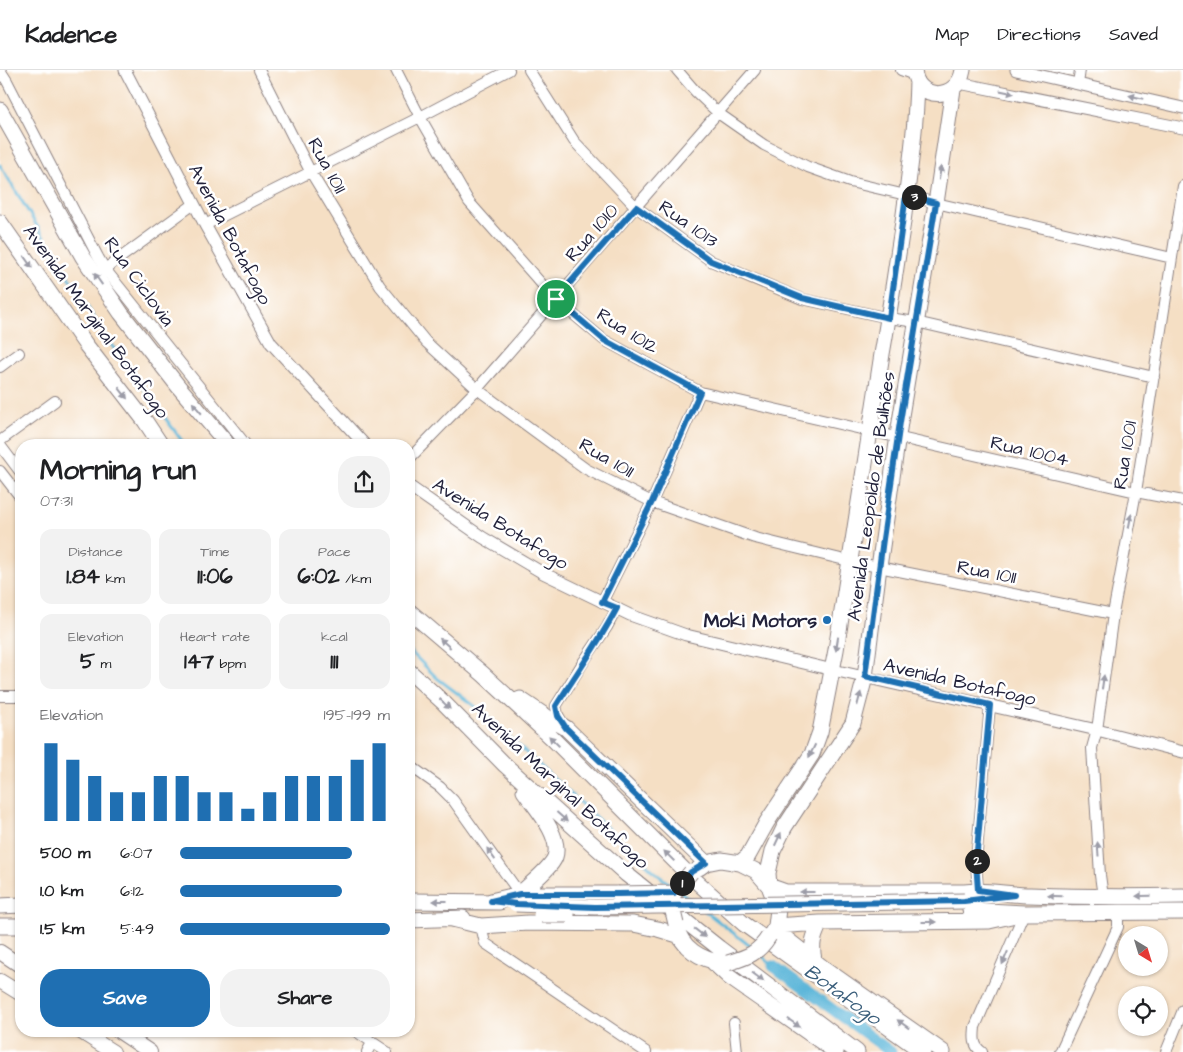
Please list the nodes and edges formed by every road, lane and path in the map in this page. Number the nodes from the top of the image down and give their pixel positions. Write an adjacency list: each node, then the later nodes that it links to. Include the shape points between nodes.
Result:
1 (0, 70): 28 (street, Rua Ciclovia)
2 (125, 70): 23 (street, Avenida Botafogo)
3 (260, 70): 19 (street, Rua 1011)
4 (396, 70): 17 (street, Rua 1012)
5 (509, 70): 17 (street)
6 (529, 70): 24 (street, Rua 1013, via 574,141)
7 (677, 70): 16 (street)
8 (755, 70): 16 (street, Rua 1010)
9 (1016, 70): 13 (street)
10 (1080, 70): 13 (street)
11 (912, 74): 12 (main road, via 922,88 938,94 946,93); 21 (main road, Avenida Leopoldo de Bulhões, via 917,111)
12 (958, 81): 18 (street, one-way to 18); 22 (main road, Avenida Leopoldo de Bulhões, one-way to 12)
13 (1078, 84): 14 (street, one-way to 13)
14 (1183, 108)
15 (0, 110): 41 (main road, Avenida Marginal Botafogo, one-way to 15, via 121,313 82,257)
16 (718, 113): 21 (street, via 764,145 808,167 850,182); 24 (street, Rua 1010)
17 (420, 117): 19 (street); 29 (street, Rua 1012, via 469,202)
18 (1183, 128)
19 (310, 171): 26 (street); 35 (street, Rua 1011, via 380,286 426,342)
20 (1183, 186): 27 (street, Rua 1001)
21 (906, 195): 22 (street); 30 (main road, Avenida Leopoldo de Bulhões)
22 (936, 203): 27 (street); 31 (main road, Avenida Leopoldo de Bulhões)
23 (194, 204): 26 (street, Avenida Botafogo); 28 (street)
24 (636, 207): 29 (street, Rua 1010); 30 (street, Rua 1013, via 711,261 802,298)
25 (0, 222): 40 (main road, Avenida Marginal Botafogo, one-way to 40)
26 (205, 225): 43 (street, Avenida Botafogo, via 271,343)
27 (1172, 258): 34 (street, Rua 1001)
28 (105, 269): 42 (street, Rua Ciclovia)
29 (556, 299): 35 (street, Rua 1010); 36 (street, Rua 1012, via 604,340)
30 (889, 318): 31 (street, Rua 1013); 38 (main road, Avenida Leopoldo de Bulhões)
31 (916, 322): 34 (street, Rua 1013); 39 (main road, Avenida Leopoldo de Bulhões)
32 (19, 353): 33 (street)
33 (0, 367)
34 (1154, 377): 50 (street, Rua 1001)
35 (477, 389): 45 (street, Rua 1010); 51 (street, Rua 1011, via 586,469)
36 (700, 392): 38 (street, Rua 1012); 51 (street)
37 (55, 401): 44 (street)
38 (870, 430): 39 (street, Rua 1004); 53 (main road, Avenida Leopoldo de Bulhões)
39 (897, 438): 50 (street, Rua 1004); 54 (main road, Avenida Leopoldo de Bulhões)
40 (157, 439)
41 (223, 439)
42 (241, 439)
43 (359, 439)
44 (0, 443): 46 (street)
45 (415, 453)
46 (15, 464)
47 (0, 471): 48 (street)
48 (15, 490)
49 (415, 490): 55 (street, Avenida Botafogo, via 482,537 543,573)
50 (1136, 492): 52 (street, Rua 1004); 57 (street, Rua 1001, one-way to 50)
51 (652, 502): 53 (street, Rua 1011, via 755,538); 55 (street)
52 (1183, 502)
53 (849, 561): 54 (street, Rua 1011); 59 (main road, Avenida Leopoldo de Bulhões, one-way to 59)
54 (879, 567): 57 (street, Rua 1011); 61 (main road, Avenida Leopoldo de Bulhões)
55 (602, 602): 56 (street, Avenida Botafogo)
56 (617, 608): 59 (street, Avenida Botafogo, via 686,635); 66 (street, via 556,706)
57 (1113, 614): 67 (street, Rua 1001, one-way to 57)
58 (415, 616): 60 (main road, Avenida Marginal Botafogo, one-way to 58)
59 (833, 670): 61 (street, Avenida Botafogo); 72 (main road, Avenida Leopoldo de Bulhões, one-way to 72, via 812,754 748,856)
60 (482, 674): 66 (main road); 115 (main road, Avenida Marginal Botafogo, one-way to 60, via 744,924)
61 (865, 676): 65 (street, Avenida Botafogo); 73 (main road, Avenida Leopoldo de Bulhões, one-way to 61, via 773,851 784,828 853,723)
62 (415, 677): 69 (main road, Avenida Marginal Botafogo, one-way to 69)
63 (0, 696): 64 (street)
64 (15, 696)
65 (990, 705): 67 (street, Avenida Botafogo); 74 (street, via 976,862)
66 (566, 728): 71 (main road)
67 (1097, 730): 68 (street, Avenida Botafogo); 78 (street, Rua 1001, one-way to 67, via 1092,748)
68 (1183, 752)
69 (505, 765): 79 (main road, via 551,829 556,846 554,857); 114 (main road, Avenida Marginal Botafogo, one-way to 114, via 626,874)
70 (415, 769): 79 (street, one-way to 70, via 453,800)
71 (706, 863): 72 (main road, via 721,860); 75 (main road, bridge, via 691,872)
72 (740, 863): 73 (main road, via 756,872)
73 (769, 886): 74 (main road, one-way to 73, via 786,892); 94 (main road, via 778,909)
74 (978, 890): 76 (main road)
75 (674, 893): 79 (main road, bridge); 93 (main road, bridge, via 671,902)
76 (1014, 895): 78 (main road, one-way to 76); 82 (main road)
77 (1183, 896): 78 (main road, one-way to 78)
78 (1103, 897)
79 (518, 899): 80 (main road, one-way to 80); 82 (main road, bridge, via 595,907)
80 (415, 900)
81 (15, 905): 83 (main road)
82 (967, 905): 86 (main road); 87 (main road, bridge, via 499,915)
83 (0, 906)
84 (1118, 912): 85 (main road); 86 (main road); 117 (street, via 1118,927)
85 (1183, 912)
86 (1024, 913): 89 (main road, one-way to 86, via 989,921); 107 (street, one-way to 107, via 975,1027 974,1039)
87 (452, 919): 88 (main road); 92 (main road)
88 (415, 920)
89 (820, 923): 94 (main road); 96 (main road, via 811,948)
90 (0, 926): 91 (main road)
91 (15, 926)
92 (481, 926): 93 (main road, via 633,924); 111 (street, via 485,943)
93 (677, 930): 98 (main road, via 682,942 693,952)
94 (772, 932): 96 (main road); 98 (main road, bridge, via 763,946 748,957)
95 (0, 952): 97 (main road)
96 (814, 960): 116 (main road, one-way to 96)
97 (15, 962)
98 (721, 962): 113 (main road, one-way to 113, via 729,977)
99 (0, 981): 100 (main road)
100 (15, 990)
101 (1183, 1010): 118 (street)
102 (734, 1022): 112 (street)
103 (89, 1037): 108 (main road)
104 (128, 1037): 109 (main road)
105 (361, 1037): 106 (street)
106 (370, 1047): 110 (street)
107 (980, 1051)
108 (113, 1052)
109 (150, 1052)
110 (387, 1052)
111 (646, 1052)
112 (736, 1052)
113 (836, 1052)
114 (857, 1052)
115 (923, 1052)
116 (943, 1052)
117 (1060, 1052)
118 (1166, 1052)

